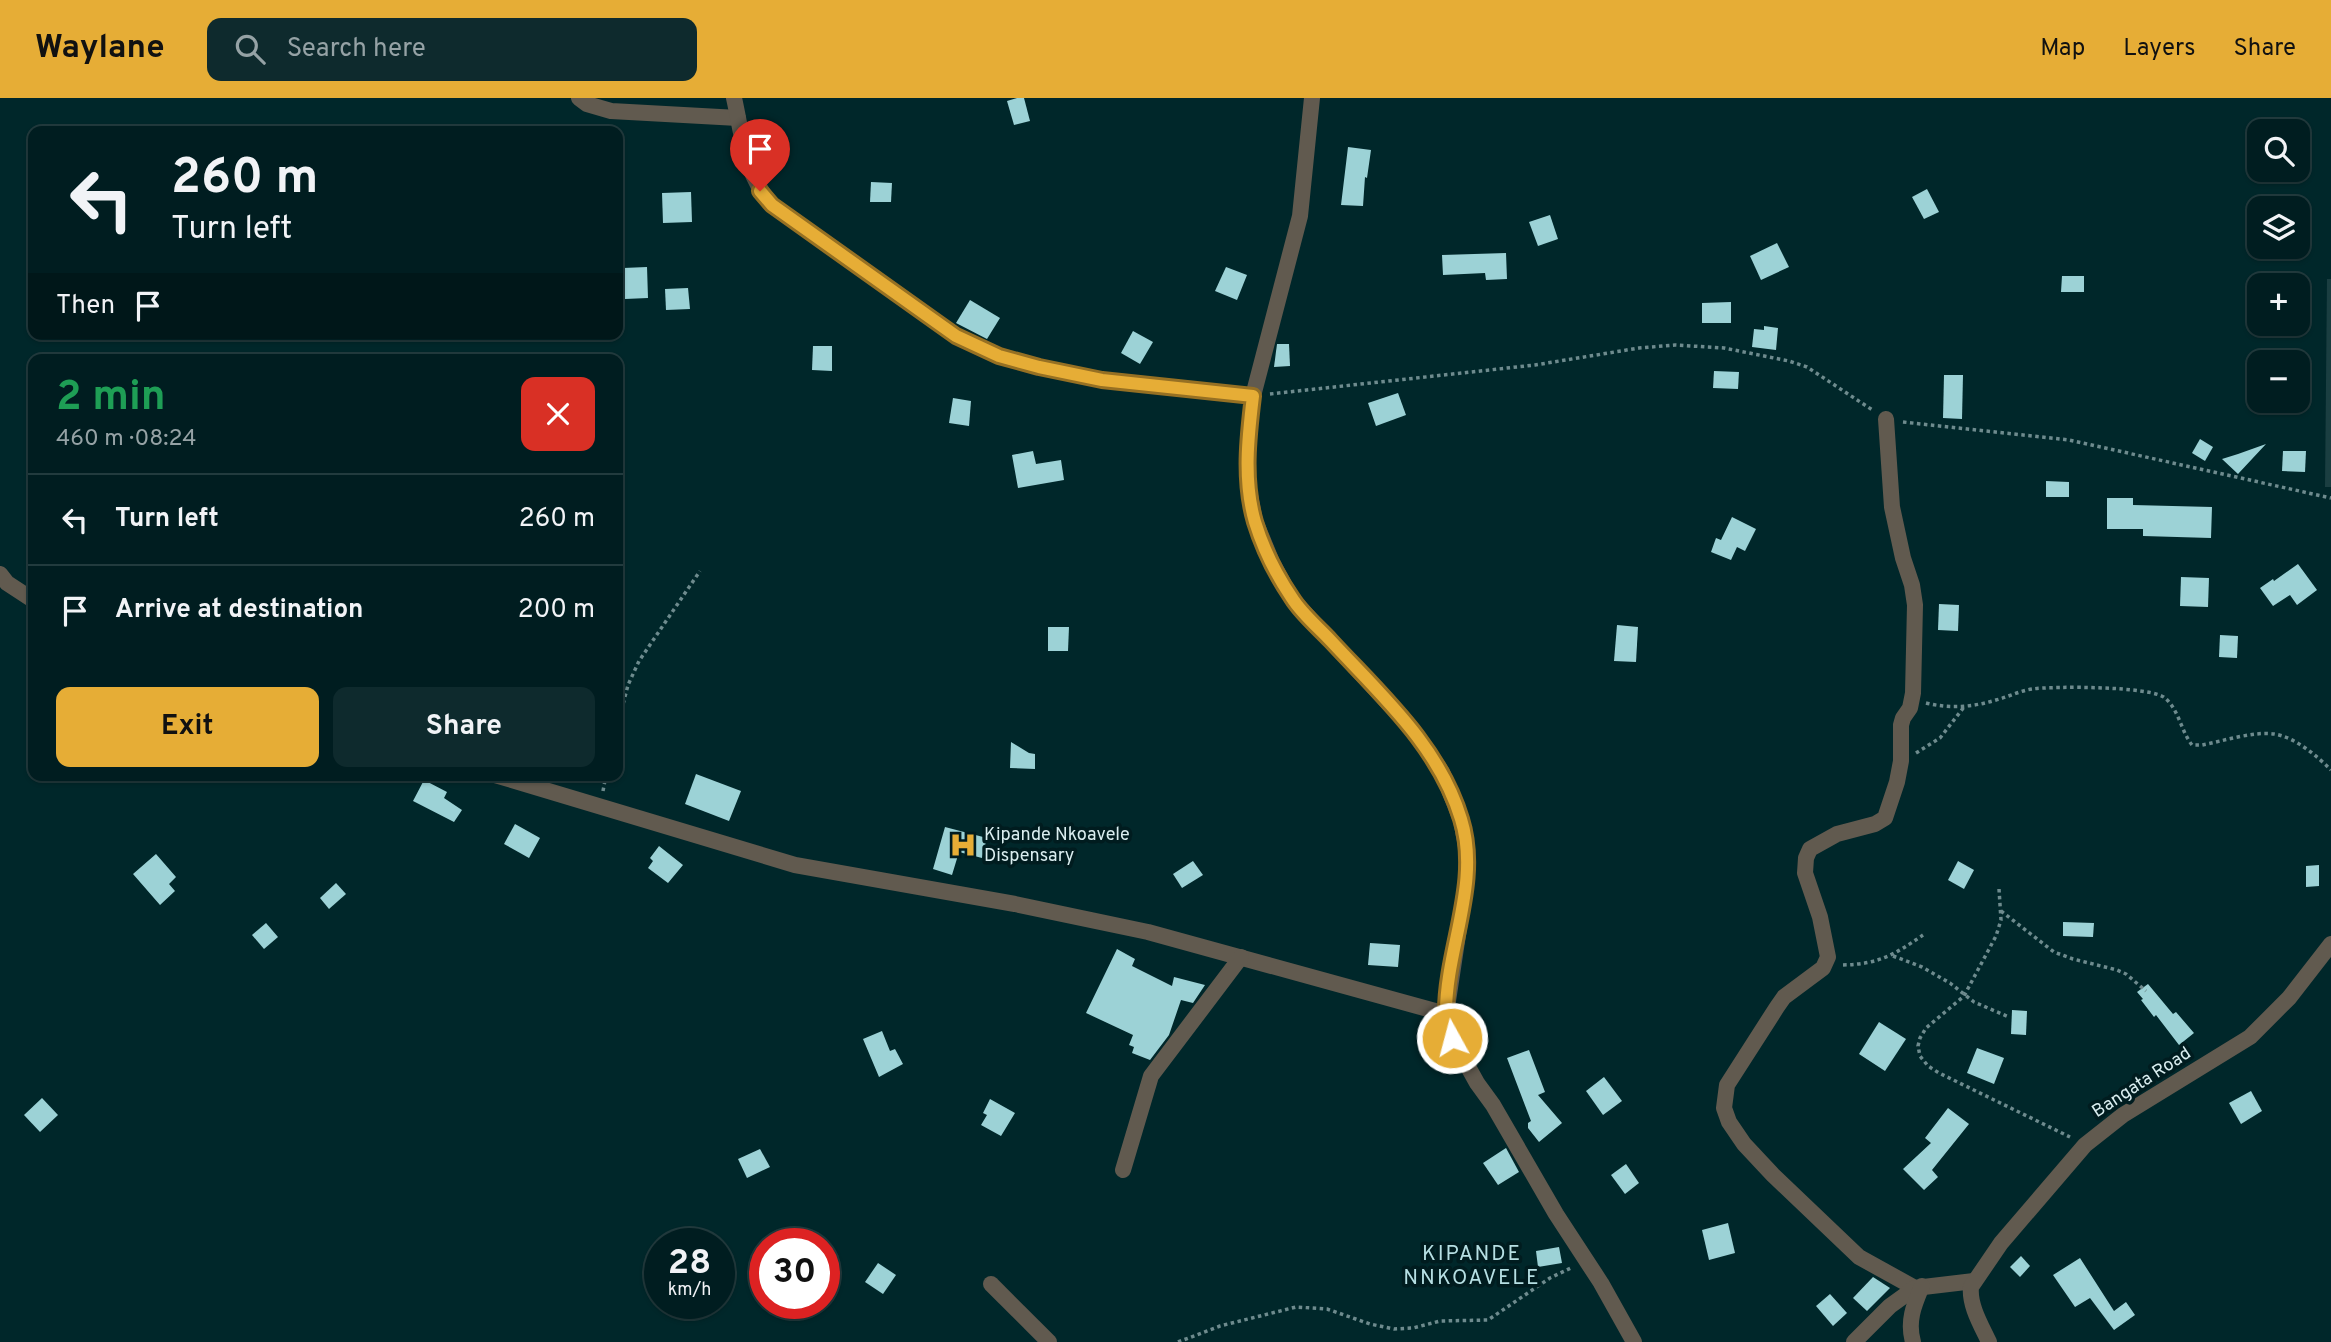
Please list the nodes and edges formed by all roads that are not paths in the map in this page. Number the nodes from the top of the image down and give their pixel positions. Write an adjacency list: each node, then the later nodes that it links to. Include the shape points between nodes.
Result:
1 (579, 98): 4 (street, via 611,111)
2 (734, 98): 4 (street)
3 (1312, 98): 5 (street, via 1300,216)
4 (738, 118): 5 (street, via 751,174 772,205 956,336 999,356 1102,380)
5 (1253, 396): 12 (street, via 1248,485 1255,522 1272,562 1293,599 1413,730 1442,772 1461,820 1466,882)
6 (1886, 419): 16 (street, via 1892,507 1915,605 1912,700 1901,725 1897,782 1885,818 1837,834 1811,849 1806,858 1805,873 1820,917 1827,962 1784,997 1730,1078 1724,1108 1744,1143 1803,1206 1859,1257)
7 (0, 574): 8 (street)
8 (28, 597)
9 (515, 781): 11 (street, via 795,865 1015,904)
10 (2331, 944): 14 (street, Bangata Road, via 2289,998 2250,1037 2123,1115 2085,1145 2001,1242)
11 (1241, 957): 12 (street); 13 (street, via 1150,1076)
12 (1446, 1014): 18 (street, via 1462,1059)
13 (1123, 1170)
14 (1974, 1281): 16 (street); 21 (street, via 1970,1295)
15 (991, 1284): 17 (street)
16 (1919, 1287): 19 (street, via 1890,1306); 20 (street, via 1910,1324)
17 (1049, 1342)
18 (1634, 1342)
19 (1854, 1342)
20 (1913, 1342)
21 (1989, 1342)

